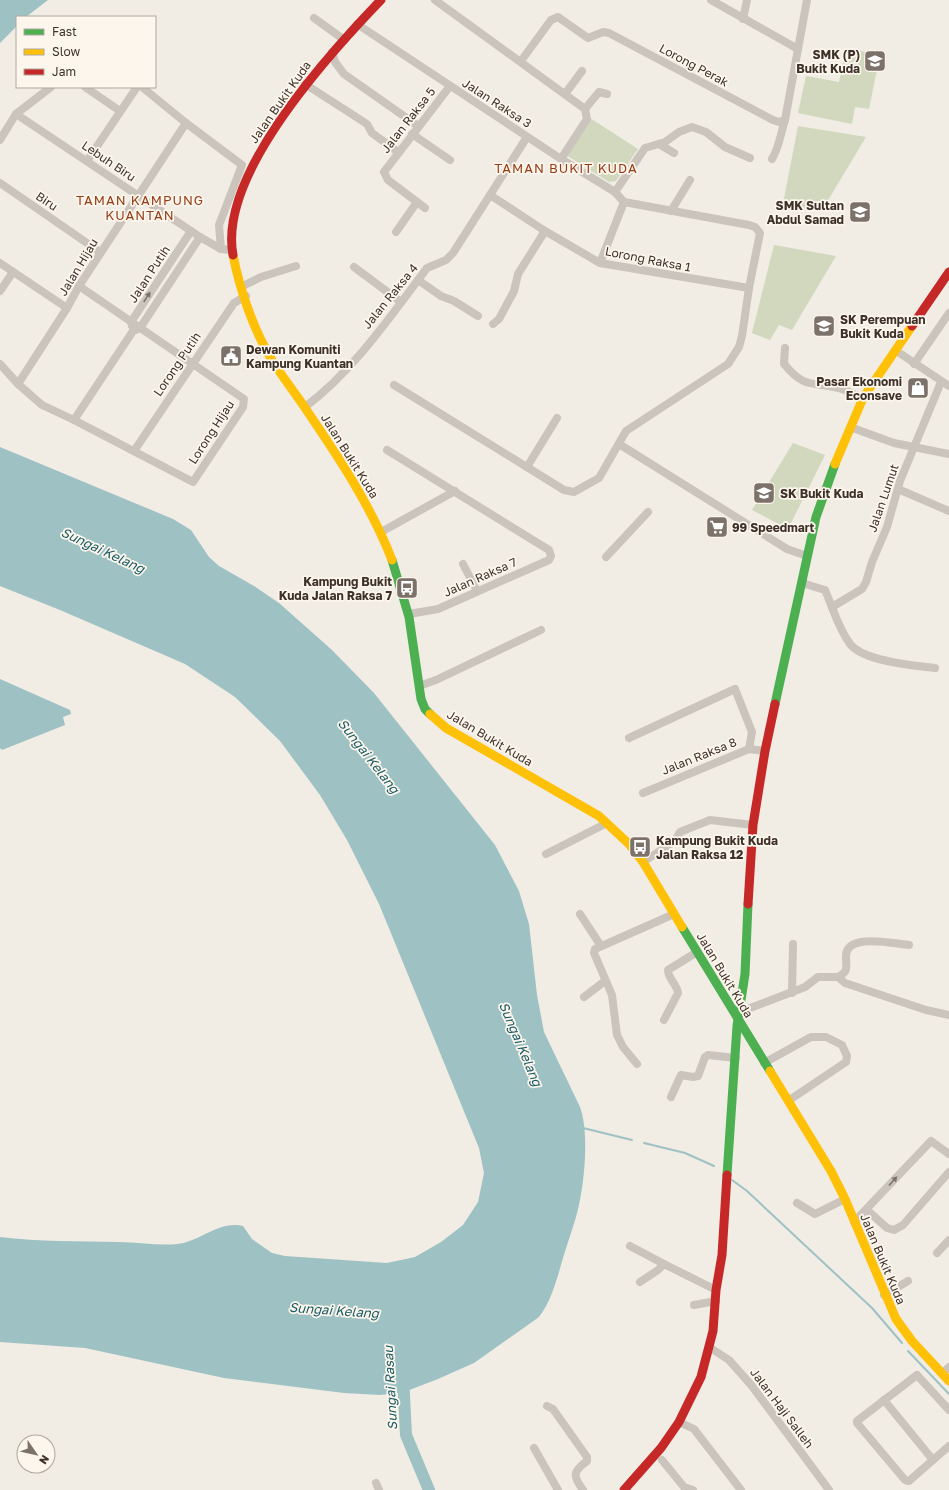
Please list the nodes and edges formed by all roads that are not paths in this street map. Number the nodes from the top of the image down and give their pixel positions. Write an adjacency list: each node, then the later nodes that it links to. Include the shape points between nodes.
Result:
1 (435, 0): 12 (street)
2 (710, 0): 7 (street)
3 (747, 0): 7 (street)
4 (807, 0): 10 (street)
5 (377, 1): 8 (street, Jalan Bukit Kuda)
6 (314, 18): 9 (street)
7 (743, 19): 10 (street)
8 (357, 24): 9 (street, Jalan Bukit Kuda); 15 (street, Jalan Raksa 3)
9 (343, 39): 11 (street, Jalan Bukit Kuda)
10 (798, 49): 25 (street)
11 (332, 52): 14 (street, Jalan Bukit Kuda); 27 (street, via 335,62 344,74)
12 (521, 61): 20 (street); 25 (street, Lorong Perak, via 554,18 561,18 584,36 593,40 603,32 610,33 768,117 779,122)
13 (582, 71): 20 (street)
14 (305, 84): 32 (street, via 367,124 372,133); 53 (street, Jalan Bukit Kuda, via 264,144 244,187 231,234)
15 (450, 86): 27 (street, Jalan Raksa 5); 29 (street, Jalan Raksa 3)
16 (50, 88): 24 (street)
17 (86, 88): 23 (street)
18 (136, 88): 23 (street)
19 (143, 88): 26 (street)
20 (565, 94): 22 (street)
21 (607, 94): 22 (street, via 599,92)
22 (585, 109): 35 (street, via 587,119)
23 (120, 111): 38 (street)
24 (16, 114): 30 (street); 38 (street, Lebuh Biru)
25 (785, 120): 36 (street)
26 (186, 123): 42 (street, Jalan Hijau); 52 (street, via 242,165 219,225)
27 (418, 126): 28 (street, Jalan Raksa 5)
28 (412, 134): 32 (street, Jalan Raksa 5); 37 (street)
29 (528, 137): 35 (street, Jalan Raksa 3); 43 (street, Jalan Raksa 4)
30 (0, 140)
31 (658, 144): 33 (street); 34 (street, via 679,132 697,127 725,147); 41 (street, via 645,148)
32 (398, 152): 44 (street, Jalan Raksa 5, via 386,168 385,176)
33 (674, 153)
34 (750, 158)
35 (561, 159): 41 (street, Jalan Raksa 3)
36 (772, 159)
37 (450, 160)
38 (87, 161): 42 (street, Lebuh Biru)
39 (690, 180): 47 (street)
40 (0, 184): 54 (street, Biru)
41 (615, 192): 45 (street, Jalan Raksa 3)
42 (137, 194): 48 (street, Lebuh Biru); 54 (street, Jalan Hijau)
43 (490, 195): 49 (street, Lorong Raksa 1); 61 (street, Jalan Raksa 4, via 453,253 446,260 427,268)
44 (416, 202): 46 (street); 50 (street)
45 (624, 202): 47 (street); 56 (street)
46 (425, 208)
47 (671, 211): 64 (street, via 749,225 758,230 760,237)
48 (191, 231): 51 (street, Lebuh Biru); 71 (street, Jalan Putih, one-way to 48)
49 (545, 231): 56 (street, Lorong Raksa 1); 72 (street, via 518,274 514,291)
50 (396, 232)
51 (200, 237): 52 (street, Lebuh Biru); 73 (street, Jalan Putih)
52 (221, 250): 53 (street)
53 (231, 250): 63 (street, Jalan Bukit Kuda)
54 (100, 252): 62 (street, Jalan Hijau)
55 (0, 263): 59 (street)
56 (600, 263): 64 (street, Lorong Raksa 1)
57 (296, 266): 63 (street, via 261,277)
58 (354, 267): 67 (street)
59 (13, 272): 65 (street); 68 (street)
60 (949, 272): 75 (street)
61 (418, 280): 67 (street, Jalan Raksa 4); 70 (street)
62 (78, 286): 68 (street, Jalan Hijau); 71 (street)
63 (243, 286): 66 (street, Jalan Bukit Kuda)
64 (749, 288): 87 (street, via 739,347 728,364 626,431)
65 (0, 291)
66 (246, 296): 76 (street, Lorong Putih, via 234,303); 83 (street, Jalan Bukit Kuda, via 256,328 273,362)
67 (401, 302): 83 (street, Jalan Raksa 4, via 347,369 328,389)
68 (67, 308): 79 (street, Jalan Hijau)
69 (949, 313): 78 (street)
70 (478, 316)
71 (131, 322): 73 (street, Jalan Putih)
72 (494, 324)
73 (136, 330): 76 (street); 85 (street, Jalan Putih)
74 (785, 348): 82 (street, via 784,364 792,374 805,383 840,388)
75 (895, 350): 78 (street); 82 (street)
76 (192, 363): 90 (street, Lorong Putih); 90 (street, Lorong Hijau, via 240,395 244,399 243,407 193,482)
77 (0, 364): 79 (street)
78 (914, 364): 80 (street)
79 (18, 384): 85 (street, via 42,406)
80 (945, 384): 88 (street, Jalan Lumut)
81 (394, 385): 92 (street)
82 (863, 398): 86 (street)
83 (305, 407): 97 (street, Jalan Bukit Kuda)
84 (556, 418): 92 (street)
85 (74, 420): 90 (street)
86 (850, 427): 88 (street, via 894,443); 98 (street, via 816,518)
87 (619, 444): 92 (street, via 599,478 574,492 564,490); 98 (street, via 787,549)
88 (915, 447): 91 (street); 93 (street, Jalan Lumut)
89 (387, 450): 94 (street)
90 (134, 451)
91 (949, 454)
92 (527, 467)
93 (898, 489): 95 (street); 103 (street, Jalan Lumut, via 887,527 862,589)
94 (456, 491): 97 (street); 102 (street, Jalan Raksa 7, via 549,550 551,556 549,560)
95 (949, 511)
96 (648, 512): 99 (street)
97 (381, 532): 104 (street, Jalan Bukit Kuda)
98 (807, 556): 101 (street)
99 (606, 557)
100 (463, 564): 102 (street)
101 (802, 583): 103 (street, via 825,590); 110 (street)
102 (477, 592): 104 (street, Jalan Raksa 7, via 438,609)
103 (832, 607): 106 (street, via 841,629 854,649 881,659)
104 (409, 614): 107 (street, Jalan Bukit Kuda)
105 (541, 630): 107 (street)
106 (935, 668)
107 (419, 686): 112 (street, Jalan Bukit Kuda, via 425,709 446,728)
108 (629, 738): 109 (street, via 735,689 752,732)
109 (749, 749): 110 (street, Jalan Raksa 8); 111 (street, Jalan Raksa 8)
110 (766, 751): 113 (street)
111 (643, 792)
112 (607, 823): 114 (street); 115 (street, Jalan Bukit Kuda, via 630,844)
113 (753, 825): 115 (street, via 710,820 680,832 675,841); 123 (street)
114 (546, 854)
115 (643, 862): 117 (street, Jalan Bukit Kuda)
116 (580, 914): 120 (street)
117 (674, 914): 120 (street); 121 (street, Jalan Bukit Kuda)
118 (793, 944): 126 (street)
119 (909, 945): 122 (street, via 862,941 854,944 847,951 846,972)
120 (601, 946): 124 (street, via 595,949 594,953)
121 (697, 952): 128 (street, Jalan Bukit Kuda); 131 (street, via 668,970 678,993)
122 (838, 976): 126 (street, via 818,977); 130 (street, via 845,983)
123 (744, 978): 125 (street); 129 (street)
124 (605, 981): 127 (street); 136 (street, via 612,995 617,1035)
125 (742, 989): 128 (street, via 735,1002); 132 (street)
126 (792, 993): 129 (street)
127 (584, 997)
128 (726, 999): 132 (street, Jalan Bukit Kuda)
129 (744, 1010): 132 (street)
130 (949, 1016)
131 (664, 1020)
132 (740, 1024): 133 (street, Jalan Bukit Kuda); 134 (street)
133 (757, 1051): 134 (street, via 749,1044 745,1044); 135 (street, Jalan Bukit Kuda)
134 (736, 1057): 137 (street, via 708,1055 698,1076 681,1075); 151 (street, via 722,1255)
135 (764, 1063): 138 (street, Jalan Bukit Kuda); 138 (street, via 812,1037 826,1037 842,1045 846,1062)
136 (637, 1064)
137 (671, 1097)
138 (788, 1101): 141 (street, Jalan Bukit Kuda)
139 (949, 1154): 143 (street, one-way to 139, via 930,1141)
140 (949, 1172): 143 (street, via 903,1225 894,1230 887,1228)
141 (845, 1199): 142 (street, via 815,1214); 144 (street, Jalan Bukit Kuda)
142 (797, 1203)
143 (867, 1210): 144 (street)
144 (854, 1222): 152 (street, Jalan Bukit Kuda)
145 (949, 1240): 147 (street)
146 (630, 1246): 148 (street)
147 (937, 1253)
148 (664, 1264): 150 (street); 151 (street)
149 (908, 1281): 152 (street)
150 (640, 1282)
151 (716, 1290): 153 (street)
152 (884, 1295): 157 (street, Jalan Bukit Kuda, via 896,1320)
153 (716, 1301): 154 (street); 155 (street)
154 (694, 1305)
155 (709, 1347): 162 (street, via 701,1377); 172 (street, Jalan Haji Salleh, via 729,1360 752,1386)
156 (949, 1367): 157 (street)
157 (942, 1374): 158 (street, Jalan Bukit Kuda)
158 (949, 1381)
159 (884, 1400): 161 (street, via 918,1376); 166 (street); 166 (street, via 856,1423 905,1480 912,1480)
160 (547, 1406): 168 (street, via 553,1409 587,1457 587,1461 575,1474 576,1480)
161 (949, 1410)
162 (679, 1422): 169 (street, via 661,1448); 171 (street, via 694,1429)
163 (949, 1446): 166 (street)
164 (534, 1448): 167 (street)
165 (662, 1460): 170 (street, via 684,1487)
166 (933, 1460)
167 (558, 1490)
168 (584, 1490)
169 (624, 1490)
170 (692, 1490)
171 (741, 1490)
172 (829, 1490)

